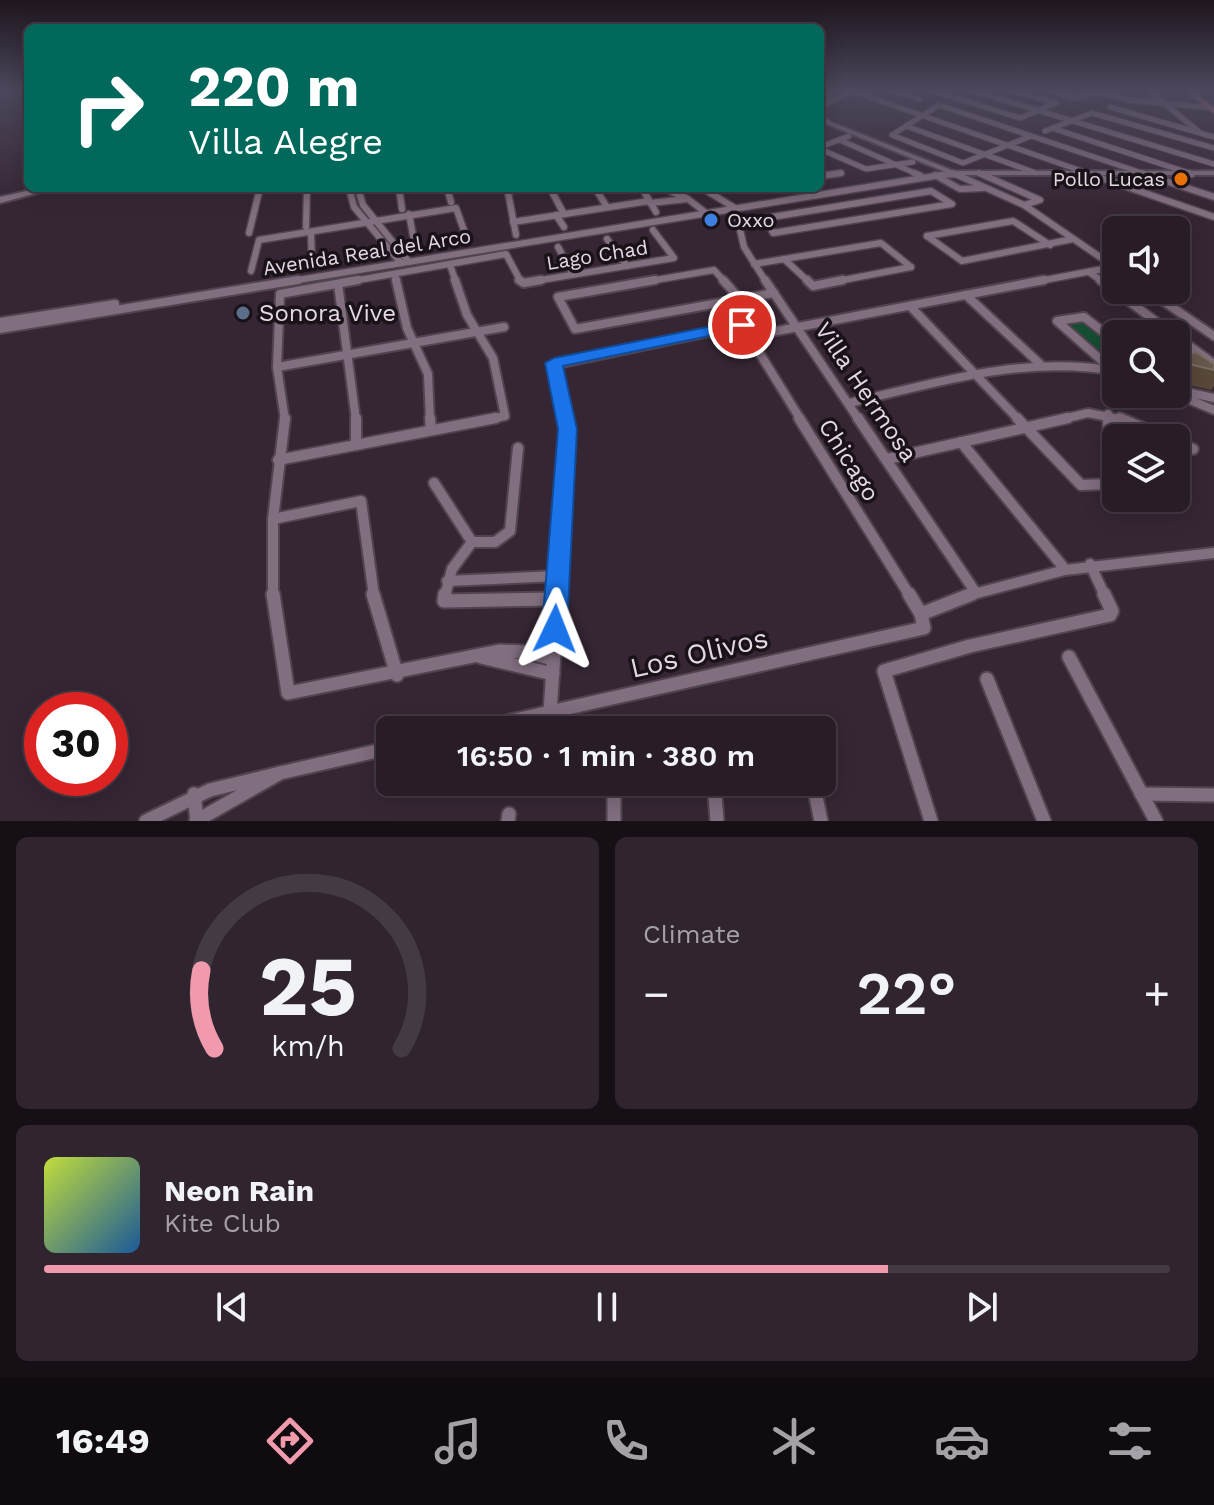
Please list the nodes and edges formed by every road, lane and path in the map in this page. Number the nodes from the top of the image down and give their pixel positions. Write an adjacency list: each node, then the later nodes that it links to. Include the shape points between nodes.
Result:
1 (838, 128): 25 (street)
2 (903, 128): 20 (street, via 892,136 964,163)
3 (912, 128): 20 (street)
4 (958, 128): 16 (street)
5 (1008, 128): 13 (street)
6 (1051, 128): 31 (street)
7 (1096, 128): 23 (street)
8 (1145, 128): 18 (street)
9 (1185, 128): 11 (street)
10 (1195, 128): 11 (street)
11 (1201, 133): 14 (street)
12 (849, 136): 15 (street)
13 (1031, 136): 16 (street); 30 (street)
14 (1214, 137)
15 (840, 140): 17 (street); 22 (street)
16 (1007, 145): 20 (street); 29 (street)
17 (824, 146)
18 (1214, 148)
19 (824, 150): 22 (street, via 865,168)
20 (985, 155): 27 (street)
21 (913, 162): 22 (street)
22 (898, 164): 34 (street)
23 (1214, 164)
24 (841, 173): 32 (street)
25 (953, 173): 26 (street, Avenida Real del Arco); 33 (street, Avenida Real del Arco); 36 (street)
26 (979, 173): 27 (street, Avenida Real del Arco); 61 (street, via 1040,200)
27 (1036, 173): 29 (street, Avenida Real del Arco)
28 (1214, 173): 31 (street, Avenida Real del Arco)
29 (1088, 174): 30 (street, Avenida Real del Arco); 71 (street)
30 (1145, 174): 31 (street, Avenida Real del Arco); 55 (street)
31 (1192, 174)
32 (824, 175)
33 (935, 175): 34 (street, Avenida Real del Arco); 36 (street, via 960,189)
34 (919, 176): 35 (street, Avenida Real del Arco)
35 (849, 188): 38 (street, Avenida Real del Arco); 58 (street)
36 (986, 188): 61 (street)
37 (24, 189): 54 (main road)
38 (824, 191)
39 (29, 192): 54 (main road)
40 (259, 192): 79 (street)
41 (307, 192): 77 (street)
42 (350, 192): 72 (street, via 352,204)
43 (359, 192): 72 (street)
44 (400, 192): 65 (street)
45 (449, 192): 60 (street)
46 (508, 192): 73 (street)
47 (551, 192): 70 (street)
48 (597, 192): 62 (street)
49 (644, 192): 59 (street)
50 (672, 192): 56 (street)
51 (703, 192): 63 (street)
52 (708, 192): 63 (street)
53 (801, 193): 63 (street, Avenida Real del Arco)
54 (0, 197)
55 (1214, 197)
56 (684, 198): 59 (street); 68 (street)
57 (889, 198): 58 (street); 66 (street); 66 (street, via 931,191 952,203)
58 (868, 201): 64 (street)
59 (650, 202): 62 (street); 67 (street)
60 (454, 205): 69 (street); 86 (street)
61 (1024, 205): 82 (street)
62 (604, 208): 70 (street); 75 (street)
63 (733, 208): 68 (street, Avenida Real del Arco); 92 (street, Villa Hermosa)
64 (824, 208): 74 (street); 74 (street, via 766,218 773,233)
65 (402, 209)
66 (908, 211): 74 (street)
67 (656, 212)
68 (701, 212): 75 (street, Avenida Real del Arco)
69 (409, 214): 72 (street); 84 (street)
70 (560, 215): 73 (street); 76 (street)
71 (1214, 217)
72 (372, 222): 77 (street); 90 (street)
73 (513, 222): 80 (street)
74 (842, 222)
75 (610, 223): 87 (street, Avenida Real del Arco)
76 (564, 227)
77 (308, 230): 91 (street); 96 (street, via 259,240)
78 (653, 230): 94 (street, Lago Chad, via 675,257)
79 (249, 233)
80 (516, 235)
81 (607, 239): 94 (street)
82 (1076, 240): 83 (street); 88 (street)
83 (1047, 245): 83 (street, via 962,261 927,236 1013,221)
84 (415, 246)
85 (558, 247): 99 (street)
86 (470, 249): 87 (street); 87 (street, Avenida Real del Arco); 90 (street, Avenida Real del Arco); 93 (street)
87 (484, 251): 99 (street, Lago Chad, via 506,254 521,283)
88 (1102, 258)
89 (784, 259): 89 (street, via 813,286 911,268 882,243); 92 (street)
90 (403, 260): 108 (street, Avenida Real del Arco)
91 (312, 263)
92 (754, 264): 101 (street, Villa Hermosa)
93 (450, 265): 98 (street); 113 (street)
94 (627, 266): 99 (street, Lago Chad)
95 (1102, 269): 97 (street)
96 (251, 271)
97 (1089, 272): 102 (street); 106 (street)
98 (395, 274): 100 (street); 116 (street)
99 (573, 274)
100 (338, 284): 118 (street); 122 (street, via 280,294)
101 (774, 293): 103 (street); 110 (street, Villa Hermosa)
102 (966, 295): 105 (street); 120 (street)
103 (740, 299): 103 (street, via 575,329 560,296 714,270)
104 (1167, 304): 115 (street)
105 (910, 306): 110 (street); 124 (street)
106 (1154, 320)
107 (0, 322): 108 (street, Avenida Real del Arco)
108 (19, 322): 111 (street, Avenida Real del Arco)
109 (504, 327): 113 (street)
110 (798, 328): 114 (street); 128 (street, Villa Hermosa)
111 (0, 329)
112 (1102, 331): 119 (street, via 1086,318 1057,321)
113 (476, 332): 116 (street); 133 (street, via 493,358 506,414)
114 (751, 336): 147 (street, Chicago, via 744,326 557,361 553,367 568,429); 151 (street, Chicago)
115 (1214, 336)
116 (413, 343): 118 (street); 133 (street, via 431,385)
117 (1190, 347): 121 (street)
118 (347, 355): 122 (street); 135 (street, via 357,395)
119 (1102, 360)
120 (1040, 364): 123 (street); 124 (street)
121 (1214, 364)
122 (277, 367): 140 (street, via 286,412)
123 (1102, 368)
124 (976, 375): 128 (street); 132 (street)
125 (1190, 394): 126 (street)
126 (1214, 398)
127 (1190, 399): 129 (street)
128 (850, 403): 139 (street, Villa Hermosa)
129 (1214, 410)
130 (1108, 414): 131 (street); 132 (street, via 1077,414); 132 (street, via 1107,485 1077,483)
131 (1133, 424)
132 (1024, 427): 134 (street)
133 (431, 430): 135 (street)
134 (961, 442): 139 (street); 146 (street)
135 (356, 445): 140 (street)
136 (518, 448): 143 (street, via 510,531 495,542)
137 (1190, 448): 138 (street)
138 (1193, 449)
139 (887, 459): 149 (street, Villa Hermosa)
140 (278, 460): 142 (street)
141 (434, 483): 143 (street)
142 (273, 519): 156 (street, via 361,501 369,580); 156 (street, via 274,617 287,692)
143 (472, 542): 148 (street, via 452,565)
144 (1214, 553): 145 (street)
145 (1090, 564): 146 (street); 173 (street, via 1110,615 884,671)
146 (1064, 568): 149 (street)
147 (557, 576): 148 (street); 150 (street)
148 (447, 581): 150 (street, via 444,601)
149 (974, 590): 151 (street)
150 (556, 599): 154 (street)
151 (921, 614): 158 (street, Los Olivos, via 922,629)
152 (481, 657): 154 (street, via 515,650); 155 (street); 156 (street)
153 (1069, 657): 163 (street)
154 (553, 659): 155 (street)
155 (553, 674): 158 (street)
156 (397, 675)
157 (987, 679): 174 (street)
158 (550, 713): 159 (street, Los Olivos)
159 (536, 716)
160 (376, 751): 161 (street)
161 (280, 773): 162 (street, via 243,776); 169 (street)
162 (194, 794): 168 (street); 169 (street)
163 (1141, 794): 164 (street); 175 (street)
164 (1214, 795)
165 (614, 796): 170 (street)
166 (715, 796): 171 (street)
167 (816, 796): 172 (street)
168 (146, 821)
169 (197, 821)
170 (614, 821)
171 (717, 821)
172 (821, 821)
173 (931, 821)
174 (1044, 821)
175 (1156, 821)

